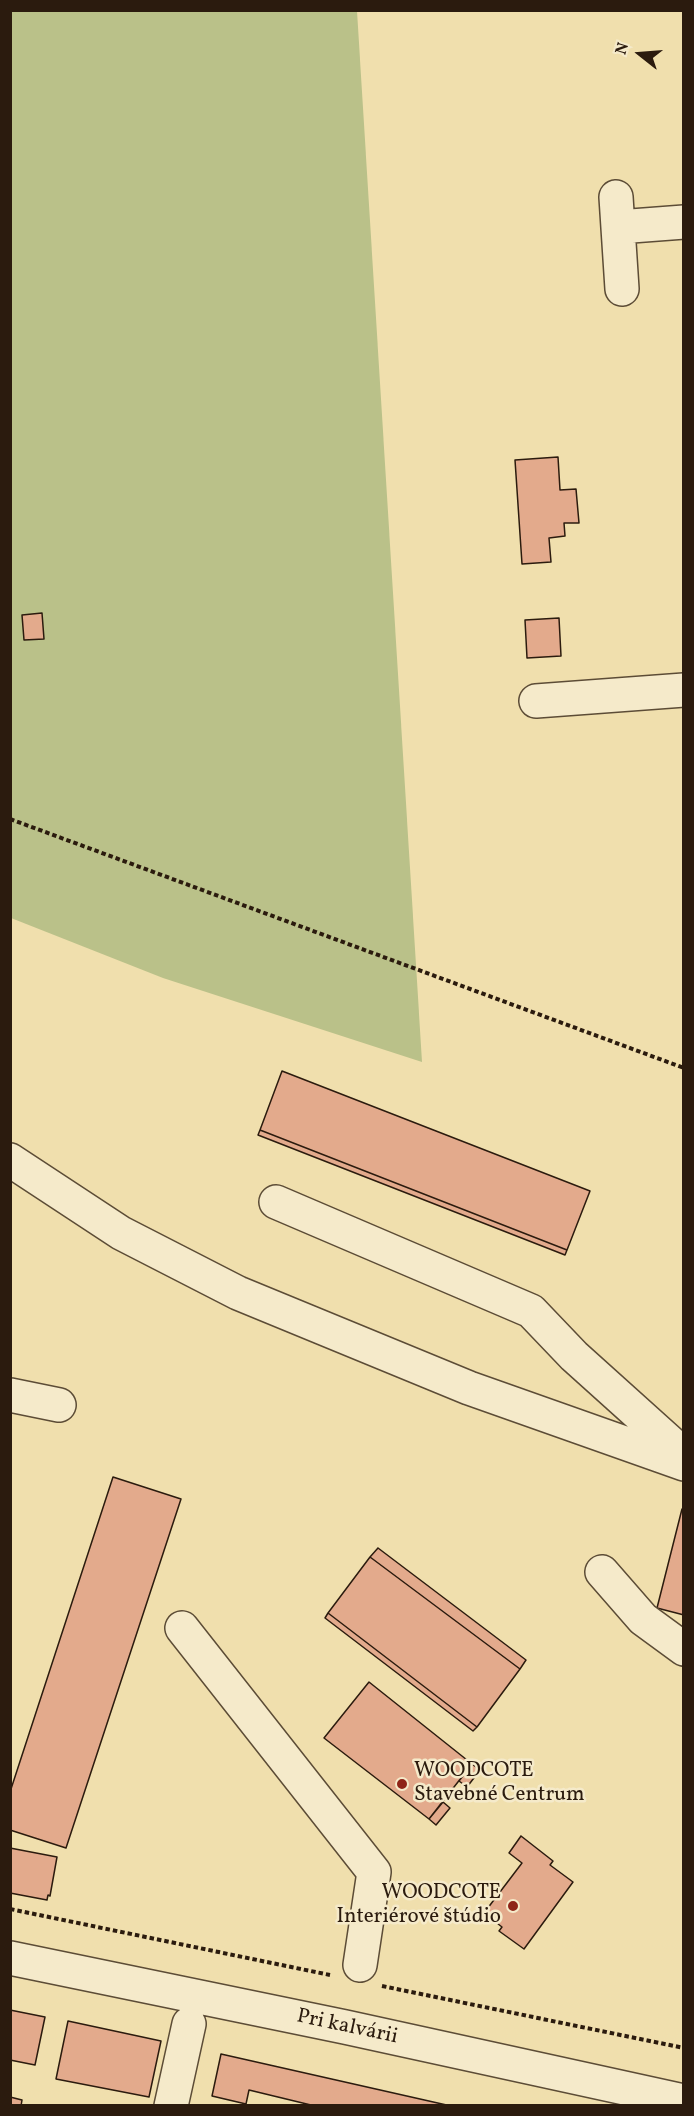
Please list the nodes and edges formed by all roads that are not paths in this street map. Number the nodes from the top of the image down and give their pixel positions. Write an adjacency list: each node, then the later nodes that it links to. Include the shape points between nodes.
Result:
1 (684, 222): 2 (street, via 617,212)
2 (622, 289)
3 (684, 690): 4 (street)
4 (536, 701)
5 (10, 1160): 10 (street, via 121,1233 238,1293 469,1388)
6 (276, 1202): 9 (street, via 531,1311 574,1356)
7 (10, 1395): 8 (street)
8 (59, 1405)
9 (684, 1455)
10 (684, 1464)
11 (602, 1572): 13 (street, via 643,1619)
12 (182, 1628): 15 (street, via 374,1872)
13 (684, 1649)
14 (10, 1958): 17 (street, Pri kalvárii, via 345,2027)
15 (354, 1975)
16 (189, 2024): 18 (street)
17 (674, 2101)
18 (171, 2106)

